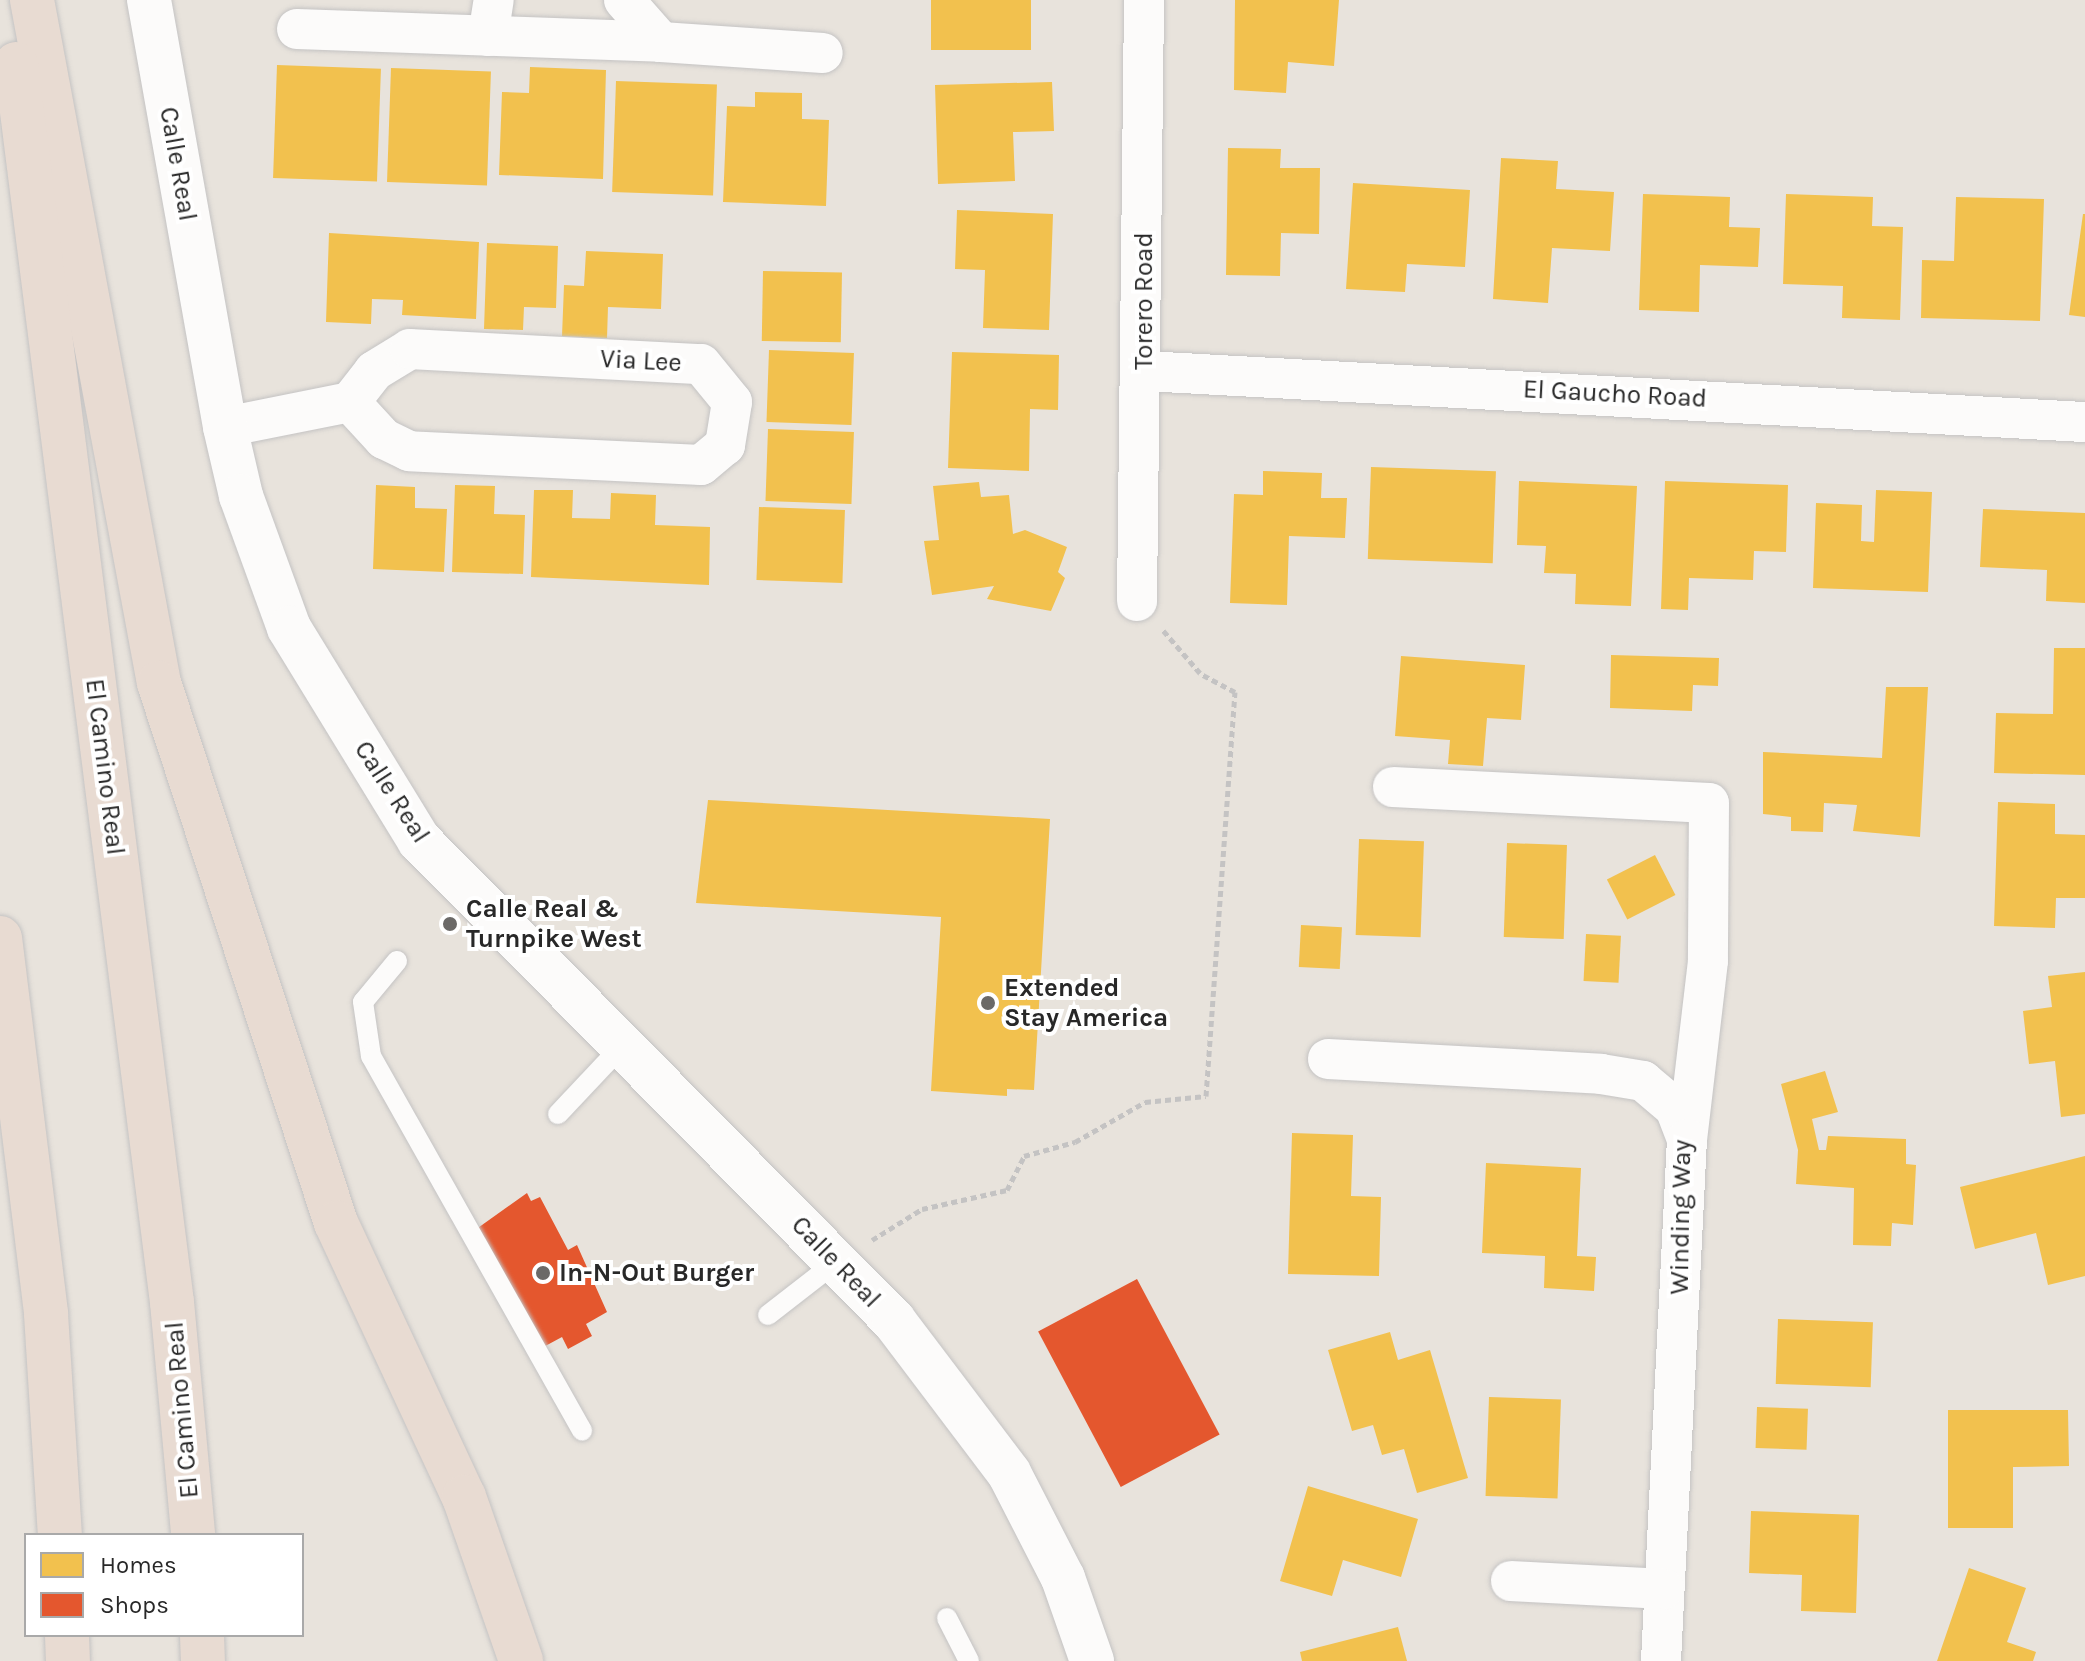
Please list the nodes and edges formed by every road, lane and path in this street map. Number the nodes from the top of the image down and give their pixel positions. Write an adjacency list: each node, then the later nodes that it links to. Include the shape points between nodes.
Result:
1 (8, 0): 26 (highway, El Camino Real, via 170,1286)
2 (32, 0): 34 (highway, via 159,683 336,1223 464,1497)
3 (149, 0): 13 (street, Calle Real)
4 (624, 0): 8 (street)
5 (1144, 0): 10 (street, Torero Road)
6 (491, 18): 7 (street); 8 (street)
7 (297, 29)
8 (661, 42): 9 (street)
9 (823, 53)
10 (1145, 371): 12 (street, El Gaucho Road); 14 (street, Torero Road)
11 (350, 402): 11 (street, Via Lee, via 384,439 409,451 701,465 725,445 732,402 701,364 410,349 374,371); 13 (street)
12 (2085, 422)
13 (225, 427): 18 (street, Calle Real, via 241,496 289,628 419,840)
14 (1137, 601): 22 (path, via 1200,673 1235,692 1206,1096 1145,1102 1075,1142 1024,1156 1007,1190 922,1209)
15 (1393, 787): 21 (street, via 1709,803 1708,961)
16 (0, 938): 25 (highway, via 46,1314)
17 (397, 961): 24 (lane, via 363,1002 371,1056)
18 (625, 1043): 20 (lane); 22 (street, Calle Real)
19 (1328, 1059): 21 (street, Winding Way, via 1643,1081 1675,1108)
20 (558, 1114)
21 (1687, 1139): 28 (street, Winding Way)
22 (836, 1262): 23 (lane); 36 (street, Calle Real, via 894,1321 1009,1473 1063,1578)
23 (768, 1315)
24 (582, 1431)
25 (60, 1533)
26 (193, 1533)
27 (1511, 1581): 28 (street)
28 (1664, 1589): 37 (street, Winding Way)
29 (947, 1618): 35 (lane)
30 (67, 1637): 32 (highway)
31 (202, 1637): 33 (highway)
32 (68, 1661)
33 (203, 1661)
34 (521, 1661)
35 (969, 1661)
36 (1092, 1661)
37 (1661, 1661)

